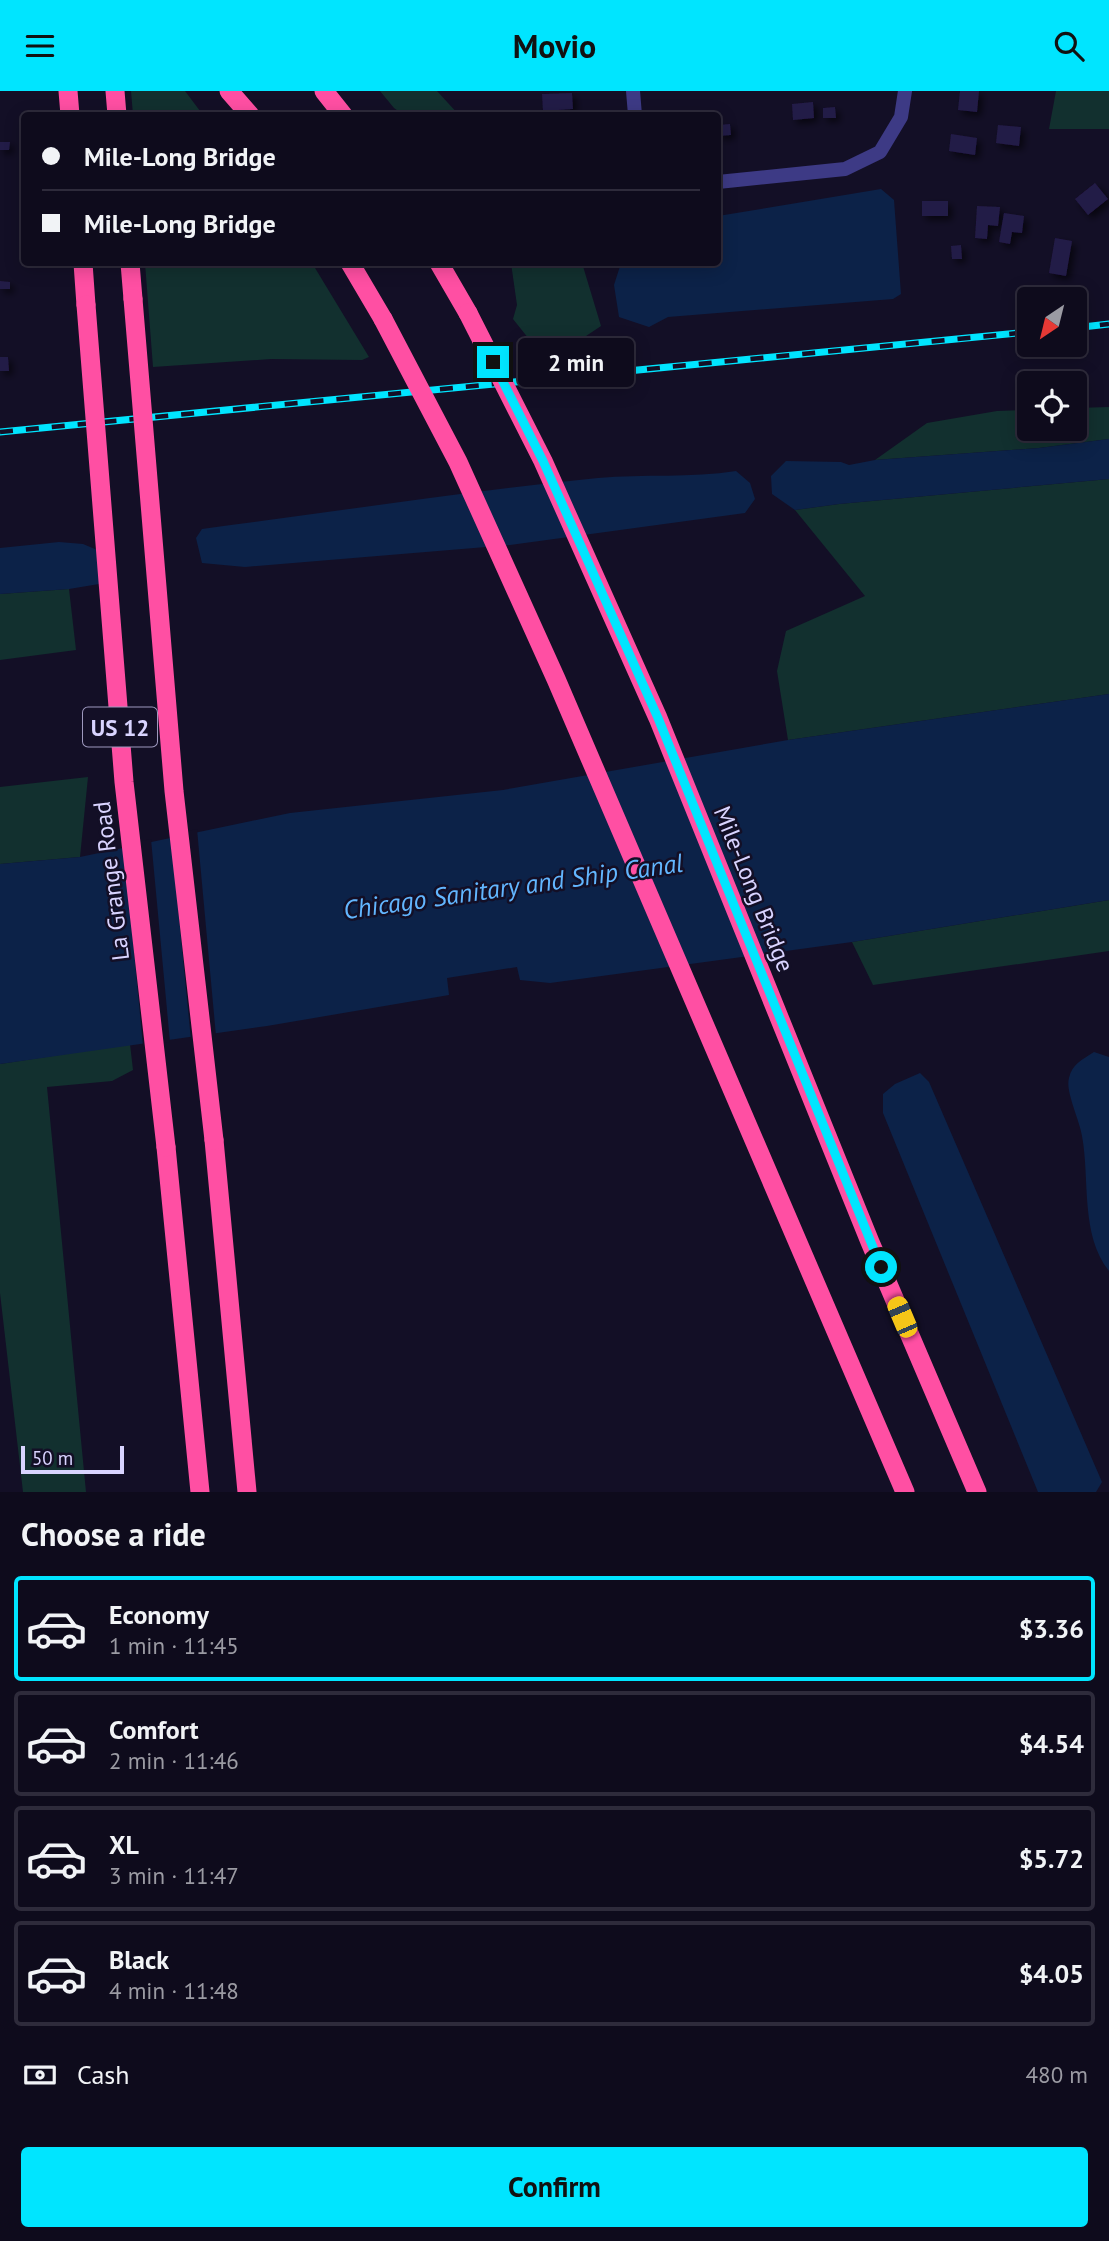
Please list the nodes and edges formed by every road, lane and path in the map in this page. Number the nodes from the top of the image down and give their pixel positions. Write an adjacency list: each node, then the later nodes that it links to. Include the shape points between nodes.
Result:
1 (68, 91): 7 (highway)
2 (115, 91): 8 (highway)
3 (229, 91): 9 (highway)
4 (324, 91): 10 (highway)
5 (633, 91): 11 (street)
6 (905, 91): 12 (street, via 901,117 880,152 845,169)
7 (70, 112)
8 (117, 112)
9 (247, 112)
10 (341, 112)
11 (635, 112)
12 (721, 182)
13 (83, 266): 17 (highway, La Grange Road / US 12, bridge, via 124,782)
14 (130, 266): 18 (highway, US 12, bridge, via 174,791 214,1140)
15 (352, 266): 19 (highway, bridge, via 458,462 556,679)
16 (441, 266): 20 (highway, Mile-Long Bridge, bridge, via 543,461 658,718 870,1242)
17 (200, 1492)
18 (247, 1492)
19 (905, 1492)
20 (977, 1492)

